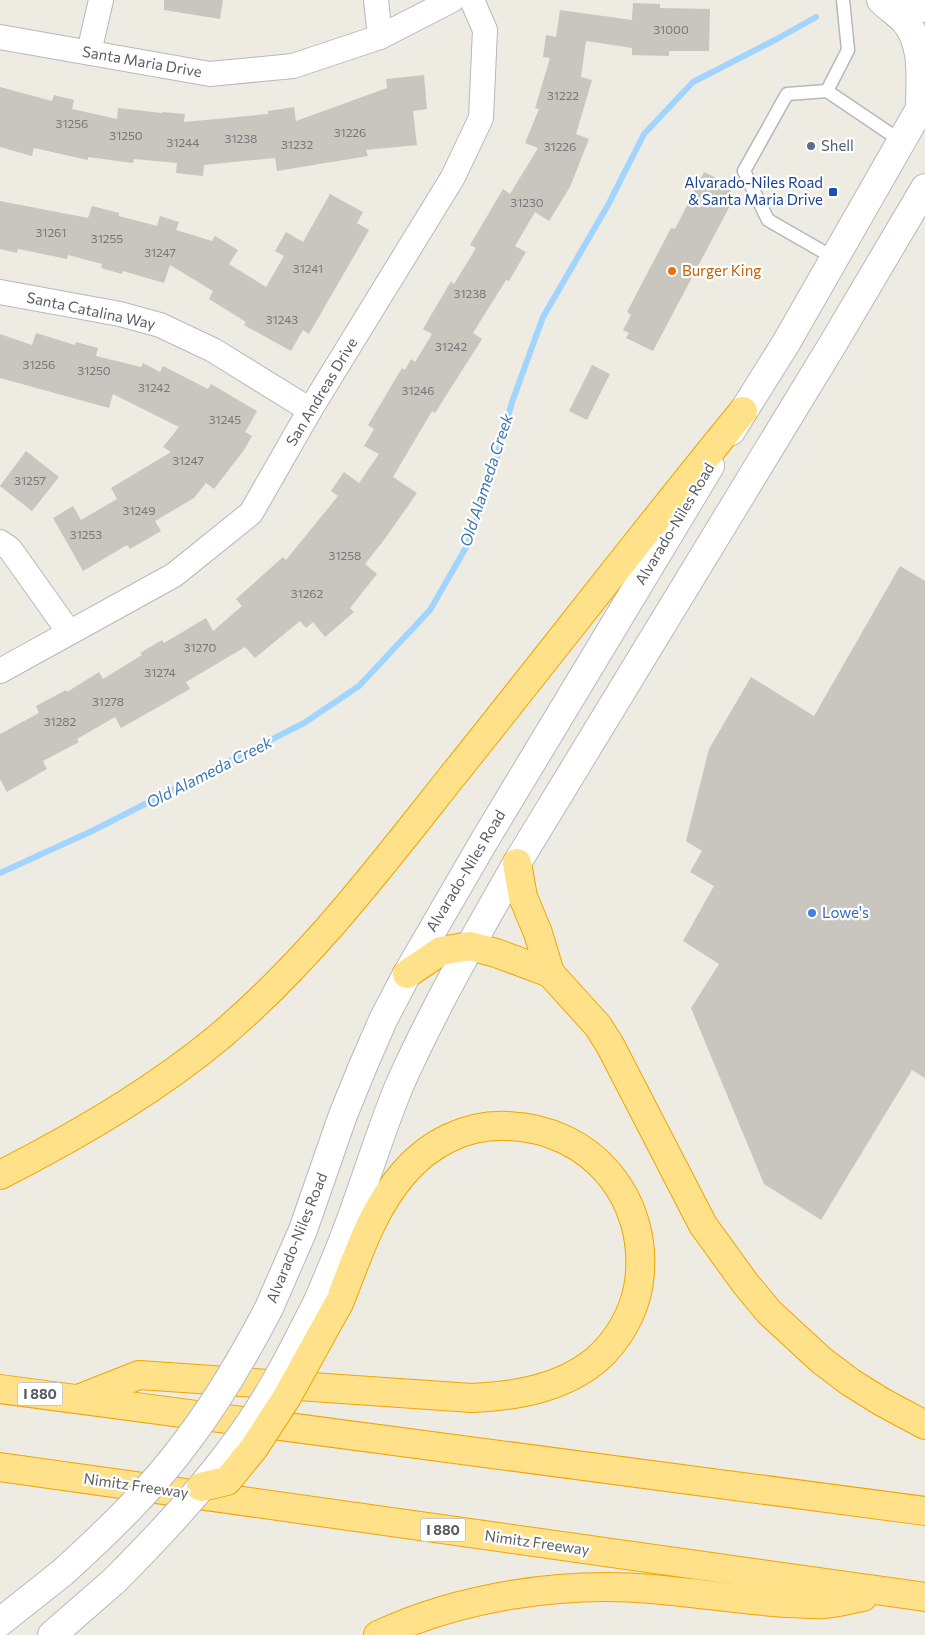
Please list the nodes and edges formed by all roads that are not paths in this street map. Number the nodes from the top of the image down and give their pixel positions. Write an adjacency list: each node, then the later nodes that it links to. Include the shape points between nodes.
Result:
1 (101, 0): 11 (street)
2 (376, 0): 10 (street)
3 (452, 0): 10 (street, Santa Maria Drive)
4 (472, 0): 18 (street, San Andreas Drive, via 486,30 481,118 453,177)
5 (843, 0): 12 (lane, via 848,50)
6 (881, 0): 13 (main road, via 905,22 917,41 921,53)
7 (894, 0): 8 (main road)
8 (925, 8)
9 (0, 37): 11 (street, Santa Maria Drive)
10 (380, 37): 11 (street, Santa Maria Drive, via 293,66 210,74)
11 (89, 52)
12 (827, 91): 14 (lane); 16 (lane, via 787,94 744,171 768,220)
13 (922, 104): 14 (main road, Alvarado-Niles Road)
14 (901, 141): 16 (main road, Alvarado-Niles Road)
15 (925, 188): 23 (main road)
16 (834, 258): 19 (main road, Alvarado-Niles Road)
17 (0, 292): 18 (street, Santa Catalina Way, via 120,314 160,325 214,350)
18 (310, 410): 21 (street, San Andreas Drive, via 251,513 174,575)
19 (743, 411): 26 (main road, Alvarado-Niles Road); 27 (highway, via 361,891 292,969 219,1037 179,1068 91,1126)
20 (0, 542): 21 (street, via 10,548)
21 (69, 632): 22 (street, San Andreas Drive)
22 (0, 671)
23 (517, 862): 24 (main road); 25 (highway, via 523,897)
24 (470, 946): 25 (highway); 26 (highway, via 441,951); 28 (main road, via 401,1084 382,1130 344,1238)
25 (550, 973): 31 (highway, via 598,1026 703,1225 769,1312 850,1382)
26 (407, 974): 37 (main road, Alvarado-Niles Road, bridge, via 343,1115 303,1230 276,1295 220,1394 150,1486 107,1532)
27 (0, 1174)
28 (329, 1302): 30 (highway, via 379,1208 397,1182 423,1154 445,1139 470,1130 496,1125 521,1126 547,1131 571,1141 609,1172 624,1193 640,1242 637,1294 614,1341 573,1375 524,1393 472,1398 139,1375); 33 (highway, bridge, via 287,1397 254,1448 227,1481)
29 (1, 1389): 30 (highway, I 880)
30 (78, 1399): 34 (highway, I 880)
31 (925, 1425)
32 (0, 1467): 35 (highway, Nimitz Freeway / I 880)
33 (202, 1487): 38 (main road, bridge, via 114,1581)
34 (925, 1511)
35 (887, 1593): 36 (highway, Nimitz Freeway / I 880); 39 (highway, via 822,1604 650,1589 575,1588 531,1592 466,1605 423,1617)
36 (925, 1597)
37 (0, 1622)
38 (52, 1635)
39 (378, 1635)

